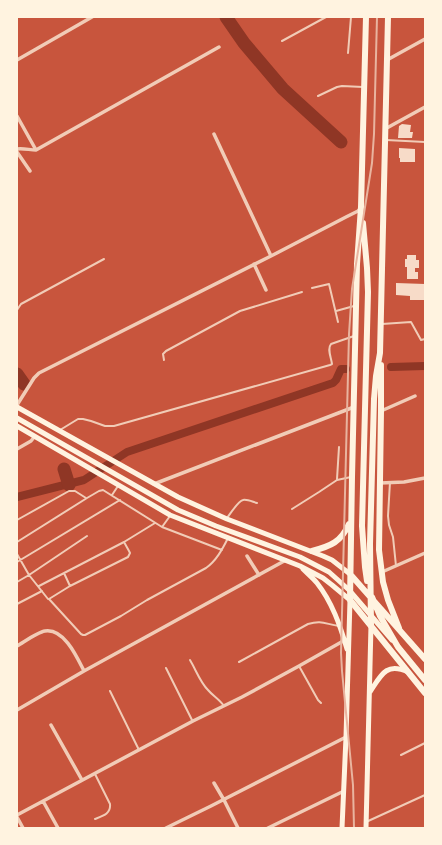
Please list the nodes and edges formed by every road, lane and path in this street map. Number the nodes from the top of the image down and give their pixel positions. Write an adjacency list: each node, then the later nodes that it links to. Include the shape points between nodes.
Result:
1 (92, 17): 10 (street)
2 (326, 17): 7 (lane)
3 (351, 17): 9 (lane)
4 (366, 17): 12 (highway)
5 (388, 17): 11 (highway)
6 (425, 39): 11 (street)
7 (282, 41)
8 (219, 47): 21 (street)
9 (348, 53)
10 (17, 60)
11 (387, 60): 16 (highway)
12 (364, 87): 13 (lane, via 336,87); 24 (highway)
13 (318, 96)
14 (425, 107): 16 (street)
15 (17, 116): 21 (street)
16 (385, 129): 18 (highway)
17 (214, 134): 25 (street)
18 (385, 140): 19 (lane); 35 (highway)
19 (425, 142)
20 (17, 149): 21 (street)
21 (36, 150)
22 (17, 152): 23 (street)
23 (30, 171)
24 (361, 207): 25 (street, via 358,211); 31 (highway); 105 (highway, via 368,292 362,526 364,567 380,616)
25 (271, 256): 27 (street)
26 (104, 259): 32 (lane, via 21,304)
27 (254, 264): 29 (street); 41 (street, via 39,373)
28 (312, 288): 33 (lane, via 329,284)
29 (266, 290)
30 (302, 292): 39 (lane, via 240,311 166,351 163,354)
31 (356, 306): 33 (lane); 36 (highway)
32 (17, 310)
33 (336, 311): 34 (lane)
34 (338, 322)
35 (381, 324): 37 (lane, via 411,322 421,340); 38 (highway)
36 (356, 336): 42 (highway); 46 (lane, via 331,344 330,365 114,426 78,419)
37 (425, 339)
38 (380, 353): 43 (highway); 51 (highway, via 374,399)
39 (164, 360)
40 (414, 396): 43 (street)
41 (17, 406): 46 (main road)
42 (354, 407): 50 (highway); 57 (street)
43 (381, 411): 56 (highway)
44 (17, 418): 105 (main road, via 165,503 329,572 349,590)
45 (17, 426): 47 (main road)
46 (60, 431): 57 (main road)
47 (35, 436): 49 (street); 58 (main road)
48 (339, 447): 54 (lane)
49 (17, 449)
50 (352, 459): 51 (highway); 52 (highway)
51 (372, 459): 95 (highway)
52 (352, 477): 54 (lane); 68 (highway)
53 (425, 478): 55 (street)
54 (337, 480): 63 (lane)
55 (390, 482): 56 (street); 85 (lane, via 388,516)
56 (380, 483): 87 (highway)
57 (154, 484): 64 (main road)
58 (119, 485): 59 (lane); 65 (main road)
59 (112, 495): 60 (lane, via 102,490); 61 (lane)
60 (87, 498): 67 (lane, via 69,491); 74 (lane)
61 (120, 500): 69 (lane); 81 (lane)
62 (257, 503): 66 (lane, via 241,501)
63 (292, 509)
64 (213, 513): 66 (main road); 71 (main road, via 213,523)
65 (170, 515): 70 (lane); 71 (main road)
66 (227, 519): 77 (main road)
67 (17, 520)
68 (351, 521): 77 (highway, via 338,541); 88 (highway)
69 (155, 523): 70 (lane); 75 (lane)
70 (162, 527): 76 (lane)
71 (205, 529): 73 (main road)
72 (87, 536): 89 (lane)
73 (228, 538): 76 (lane); 82 (main road)
74 (17, 542)
75 (124, 542): 86 (lane); 93 (lane, via 130,554 128,557)
76 (222, 550): 96 (lane, via 206,568 85,635 81,634)
77 (312, 551): 88 (main road, via 332,560)
78 (425, 553): 85 (street)
79 (17, 554): 81 (lane)
80 (247, 556): 90 (street)
81 (20, 560): 83 (lane); 89 (lane)
82 (286, 560): 84 (main road); 90 (street)
83 (17, 562)
84 (300, 566): 97 (main road, via 323,578); 100 (main road, via 324,594)
85 (396, 566): 87 (street)
86 (64, 573): 92 (lane); 93 (lane)
87 (381, 573): 101 (highway)
88 (350, 574): 95 (highway); 97 (highway)
89 (29, 575): 91 (lane); 92 (lane)
90 (259, 575): 113 (street)
91 (17, 582)
92 (39, 586): 94 (lane)
93 (70, 586): 96 (lane)
94 (42, 590): 96 (lane); 98 (lane)
95 (371, 596): 99 (highway); 101 (highway)
96 (48, 599)
97 (350, 600): 99 (highway); 106 (main road)
98 (17, 604)
99 (371, 625): 109 (highway); 117 (main road)
100 (340, 626): 102 (main road); 110 (lane, via 322,622 308,624)
101 (399, 628): 103 (highway)
102 (344, 640): 106 (main road); 111 (street)
103 (410, 641): 107 (highway); 109 (highway, via 403,637 396,641)
104 (17, 646): 113 (street, via 43,631 50,631 67,642)
105 (398, 647): 115 (highway)
106 (348, 653): 124 (main road)
107 (425, 659)
108 (190, 660): 120 (lane, via 205,686)
109 (399, 660): 114 (highway)
110 (239, 662)
111 (299, 666): 119 (lane); 120 (street)
112 (166, 668): 122 (lane)
113 (84, 671): 121 (street)
114 (408, 672): 117 (main road, via 395,668 387,670); 118 (highway)
115 (425, 680)
116 (110, 691): 126 (lane)
117 (370, 693): 137 (main road)
118 (425, 693)
119 (321, 703)
120 (224, 706): 122 (street)
121 (17, 710)
122 (193, 721): 126 (street)
123 (51, 725): 129 (street)
124 (346, 737): 131 (main road); 133 (street)
125 (425, 743): 127 (lane)
126 (139, 750): 128 (street)
127 (401, 754)
128 (95, 774): 129 (street); 136 (lane, via 110,804 108,813)
129 (82, 780): 134 (street)
130 (214, 784): 133 (street)
131 (344, 791): 142 (street); 143 (main road)
132 (425, 795): 137 (lane)
133 (224, 800): 140 (street); 141 (street)
134 (44, 801): 135 (street); 139 (street)
135 (17, 816): 138 (street)
136 (95, 819)
137 (366, 822): 144 (main road)
138 (23, 828)
139 (58, 828)
140 (166, 828)
141 (238, 828)
142 (268, 828)
143 (342, 828)
144 (366, 828)

